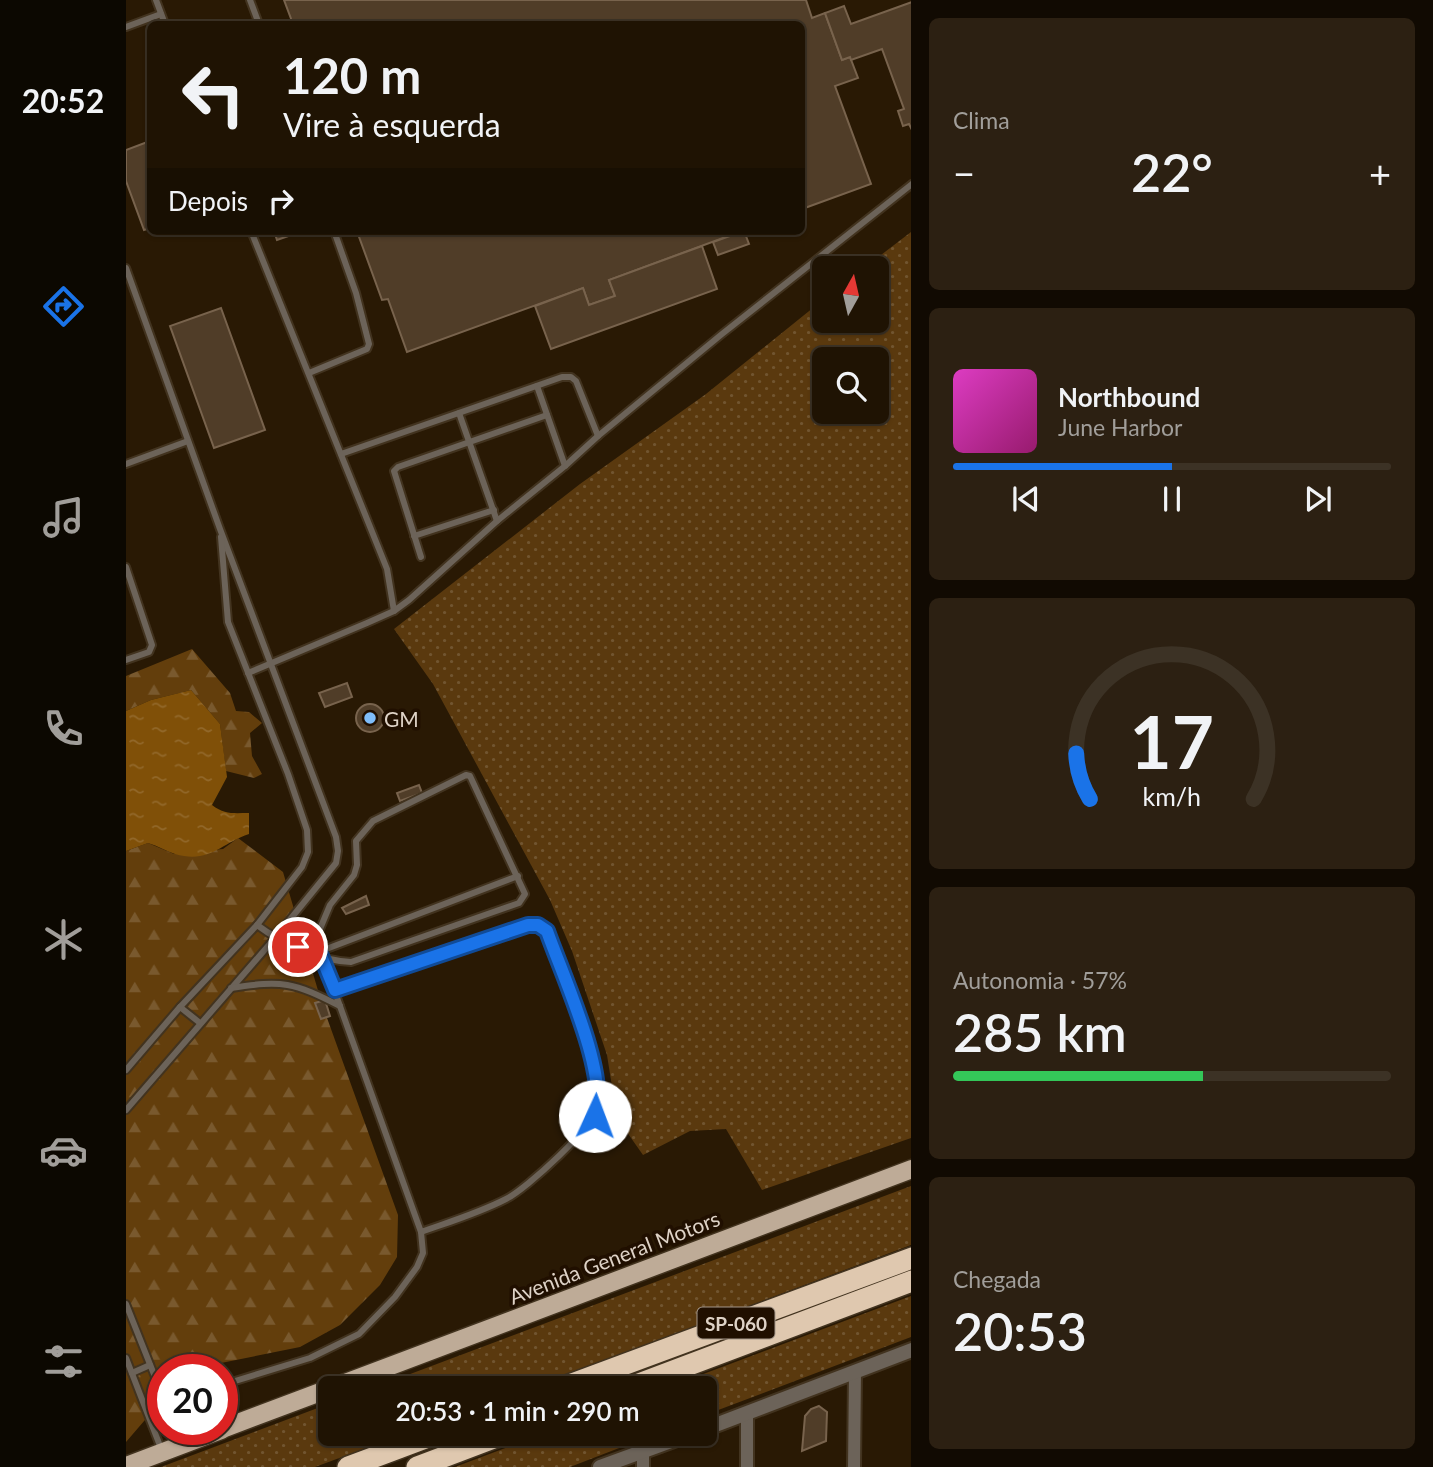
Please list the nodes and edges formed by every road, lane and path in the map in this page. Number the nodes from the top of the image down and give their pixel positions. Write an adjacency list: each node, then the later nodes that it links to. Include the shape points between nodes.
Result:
1 (156, 0): 3 (lane)
2 (250, 0): 5 (lane)
3 (160, 14): 4 (lane); 6 (lane)
4 (164, 21)
5 (258, 21)
6 (126, 27)
7 (911, 185): 15 (lane)
8 (253, 235): 11 (lane)
9 (335, 235): 11 (lane, via 369,344 367,349)
10 (126, 268): 16 (lane)
11 (309, 373): 18 (lane)
12 (537, 386): 13 (lane); 14 (lane); 15 (lane, via 570,377)
13 (459, 412): 17 (lane); 18 (lane)
14 (547, 415): 17 (lane); 20 (lane)
15 (598, 436): 20 (lane)
16 (188, 441): 19 (lane); 23 (lane)
17 (469, 442): 21 (lane); 24 (lane, via 394,471)
18 (341, 454): 27 (lane, via 387,569)
19 (126, 464)
20 (565, 466): 22 (lane)
21 (494, 510): 22 (lane); 24 (lane)
22 (497, 521): 27 (lane)
23 (220, 529): 29 (lane); 30 (lane, via 228,622)
24 (414, 536): 25 (lane)
25 (421, 557)
26 (126, 567): 28 (lane, via 152,645 149,652)
27 (394, 611): 29 (lane)
28 (126, 660)
29 (272, 663): 30 (lane); 33 (lane, via 338,851 336,863)
30 (248, 673): 32 (lane, via 307,830 308,852 302,867)
31 (518, 876): 34 (lane); 34 (lane, via 525,894 519,903 351,962 336,962); 34 (lane, via 483,800 466,775 373,821 356,841 358,866 330,905 317,936)
32 (257, 925): 33 (lane); 38 (lane)
33 (275, 938): 34 (lane); 35 (lane)
34 (321, 954): 36 (lane)
35 (231, 988): 37 (lane, via 283,983 301,986); 39 (lane)
36 (335, 990): 37 (lane); 43 (lane, via 538,925 547,931 594,1062 598,1106 571,1144 508,1198)
37 (340, 1006): 43 (lane)
38 (180, 1007): 39 (lane); 40 (lane)
39 (200, 1024): 41 (lane)
40 (126, 1070)
41 (126, 1110)
42 (911, 1169): 53 (main road, Avenida General Motors)
43 (421, 1232): 56 (lane, via 423,1253 417,1267 359,1334 310,1358)
44 (911, 1258): 54 (highway, SP-060)
45 (911, 1282): 55 (highway, SP-060)
46 (126, 1304): 48 (lane)
47 (911, 1350): 51 (street)
48 (147, 1357)
49 (126, 1358): 52 (lane)
50 (147, 1366): 52 (lane)
51 (855, 1372): 58 (street); 73 (street)
52 (132, 1373): 66 (lane)
53 (363, 1376)
54 (593, 1376)
55 (660, 1376)
56 (238, 1380)
57 (318, 1393): 59 (main road, Avenida General Motors)
58 (747, 1414): 60 (street); 72 (street)
59 (238, 1424)
60 (717, 1425)
61 (170, 1445): 66 (main road, Avenida General Motors)
62 (404, 1446): 68 (highway)
63 (473, 1446): 69 (highway)
64 (657, 1446): 65 (street)
65 (643, 1451): 70 (street); 71 (street)
66 (163, 1452): 67 (main road, Avenida General Motors)
67 (126, 1466)
68 (348, 1467)
69 (417, 1467)
70 (600, 1467)
71 (643, 1467)
72 (747, 1467)
73 (854, 1467)

